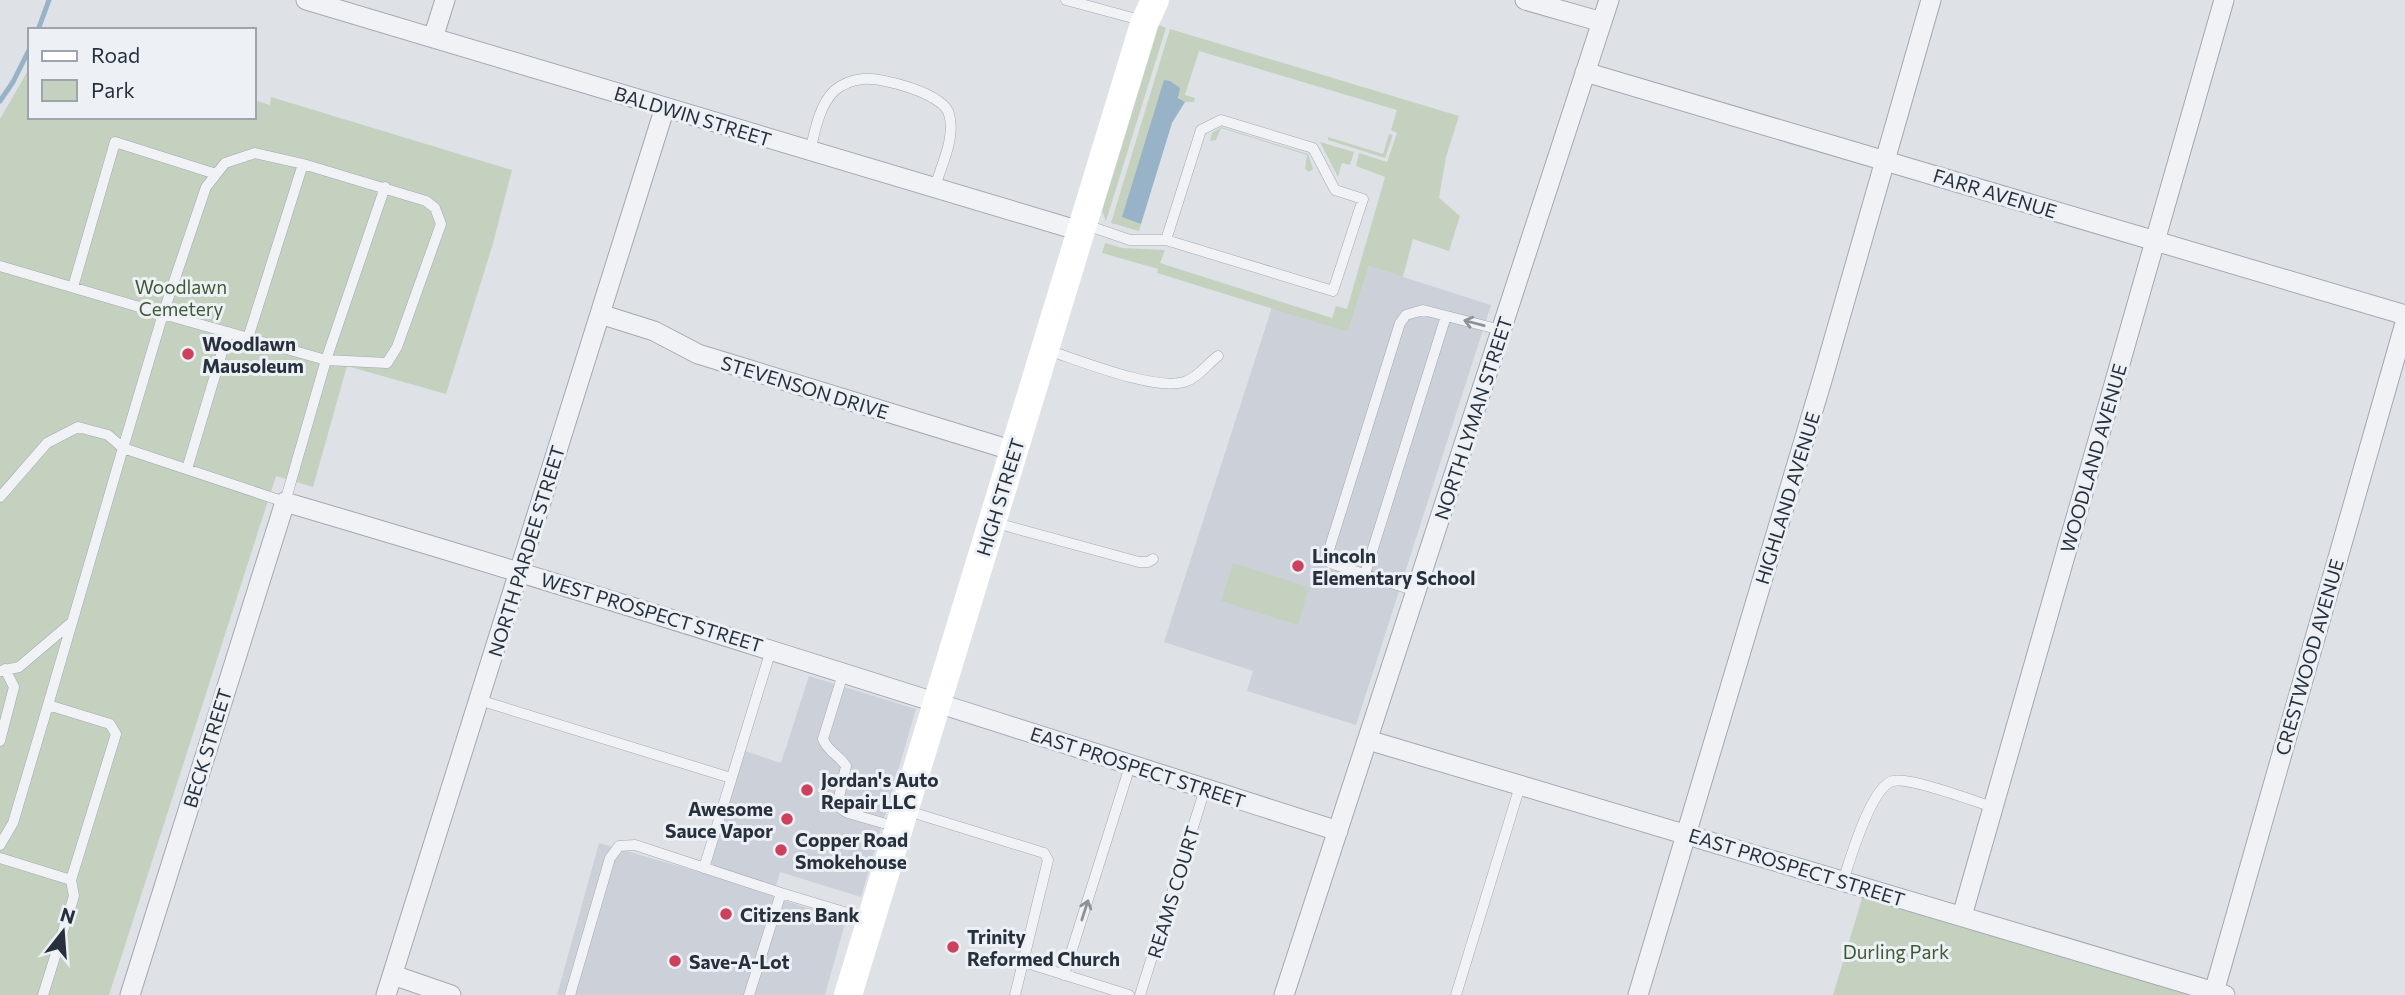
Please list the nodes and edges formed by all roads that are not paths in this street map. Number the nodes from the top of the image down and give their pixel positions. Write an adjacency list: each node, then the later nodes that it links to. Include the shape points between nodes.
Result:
1 (306, 0): 10 (street, BALDWIN STREET)
2 (445, 0): 10 (street)
3 (1066, 0): 8 (lane)
4 (1525, 0): 9 (street)
5 (1609, 0): 9 (street, NORTH LYMAN STREET)
6 (1931, 0): 14 (street, HIGHLAND AVENUE)
7 (2224, 0): 21 (street, WOODLAND AVENUE)
8 (1150, 11): 19 (main road, HIGH STREET)
9 (1602, 22): 11 (street, NORTH LYMAN STREET)
10 (433, 38): 12 (street, BALDWIN STREET)
11 (1586, 72): 14 (street, FARR AVENUE); 29 (street, NORTH LYMAN STREET)
12 (665, 107): 13 (street, BALDWIN STREET); 25 (street, NORTH PARDEE STREET)
13 (810, 151): 18 (street, BALDWIN STREET); 18 (lane, via 824,106 834,92 864,79 889,82 938,100 949,111 949,142)
14 (1885, 160): 21 (street, FARR AVENUE); 61 (street, HIGHLAND AVENUE)
15 (303, 164): 16 (lane, via 255,153 225,163); 17 (lane); 31 (lane)
16 (216, 174): 23 (lane, via 115,142); 24 (lane, via 205,187)
17 (385, 187): 34 (lane); 34 (lane, via 426,201 435,208 441,224 397,347 387,363)
18 (935, 187): 19 (street, BALDWIN STREET)
19 (1081, 227): 20 (lane, via 1130,240); 32 (main road, HIGH STREET)
20 (1166, 240): 20 (lane, via 1333,291 1363,199 1335,190 1313,148 1221,120 1201,130)
21 (2155, 241): 26 (street, FARR AVENUE); 58 (street, WOODLAND AVENUE)
22 (0, 266): 23 (lane)
23 (73, 288): 24 (lane)
24 (163, 314): 30 (lane); 35 (lane)
25 (600, 314): 36 (street, STEVENSON DRIVE, via 654,331 698,355); 42 (street, NORTH PARDEE STREET)
26 (2405, 315)
27 (1446, 316): 29 (lane, one-way to 27); 43 (lane); 43 (lane, via 1423,310 1399,323 1328,554 1330,563)
28 (2405, 323): 73 (street, CRESTWOOD AVENUE)
29 (1502, 330): 44 (street, NORTH LYMAN STREET)
30 (228, 332): 31 (lane); 37 (lane)
31 (248, 338): 34 (lane)
32 (1044, 349): 33 (lane, via 1161,384 1183,383); 36 (main road, HIGH STREET)
33 (1218, 356)
34 (326, 360): 39 (lane)
35 (123, 448): 37 (lane); 38 (lane, via 108,435 78,427 47,443); 45 (lane)
36 (1014, 451): 40 (main road, HIGH STREET)
37 (187, 470): 39 (lane)
38 (0, 497)
39 (285, 502): 42 (street, WEST PROSPECT STREET); 75 (street, BECK STREET)
40 (992, 522): 41 (lane, via 1139,562); 50 (main road, HIGH STREET)
41 (1153, 559)
42 (521, 572): 46 (street, WEST PROSPECT STREET); 49 (street, NORTH PARDEE STREET)
43 (1365, 574): 44 (lane)
44 (1417, 592): 52 (street, NORTH LYMAN STREET)
45 (72, 623): 47 (lane, via 19,667); 51 (lane)
46 (771, 649): 48 (street, WEST PROSPECT STREET); 55 (lane)
47 (3, 670): 53 (lane, via 14,687)
48 (843, 674): 50 (street, WEST PROSPECT STREET); 59 (lane, via 822,739 846,766 840,808 848,813)
49 (480, 700): 55 (lane); 71 (street, NORTH PARDEE STREET)
50 (938, 702): 54 (street, EAST PROSPECT STREET); 59 (main road, HIGH STREET)
51 (48, 705): 62 (lane, via 13,823); 65 (lane, via 110,724 116,734)
52 (1368, 740): 56 (street, EAST PROSPECT STREET); 60 (street, NORTH LYMAN STREET)
53 (0, 741)
54 (1130, 766): 57 (street, EAST PROSPECT STREET); 72 (lane, one-way to 54)
55 (731, 778): 64 (lane)
56 (1520, 786): 61 (street, EAST PROSPECT STREET); 85 (lane)
57 (1205, 789): 60 (street, EAST PROSPECT STREET); 83 (lane, REAMS COURT)
58 (1993, 807): 66 (lane, via 1892,781 1880,790); 68 (street, WOODLAND AVENUE)
59 (901, 819): 69 (main road, HIGH STREET); 70 (lane, via 1044,853 1048,860)
60 (1338, 831): 84 (street, NORTH LYMAN STREET)
61 (1686, 835): 66 (street, EAST PROSPECT STREET); 86 (street, HIGHLAND AVENUE)
62 (0, 845)
63 (0, 858): 65 (lane)
64 (704, 868): 67 (lane); 78 (lane, via 635,845 619,846 610,858)
65 (71, 880): 74 (lane, via 74,897)
66 (1843, 881): 68 (street, EAST PROSPECT STREET)
67 (781, 893): 69 (lane); 79 (lane)
68 (1962, 916): 73 (street, EAST PROSPECT STREET)
69 (871, 920): 80 (main road, HIGH STREET)
70 (1024, 962): 72 (lane); 81 (lane)
71 (393, 975): 76 (street, NORTH PARDEE STREET); 77 (street)
72 (1064, 975): 82 (lane)
73 (2220, 993)
74 (43, 995)
75 (130, 995)
76 (386, 995)
77 (451, 995)
78 (570, 995)
79 (749, 995)
80 (848, 995)
81 (1014, 995)
82 (1129, 995)
83 (1140, 995)
84 (1284, 995)
85 (1456, 995)
86 (1638, 995)

